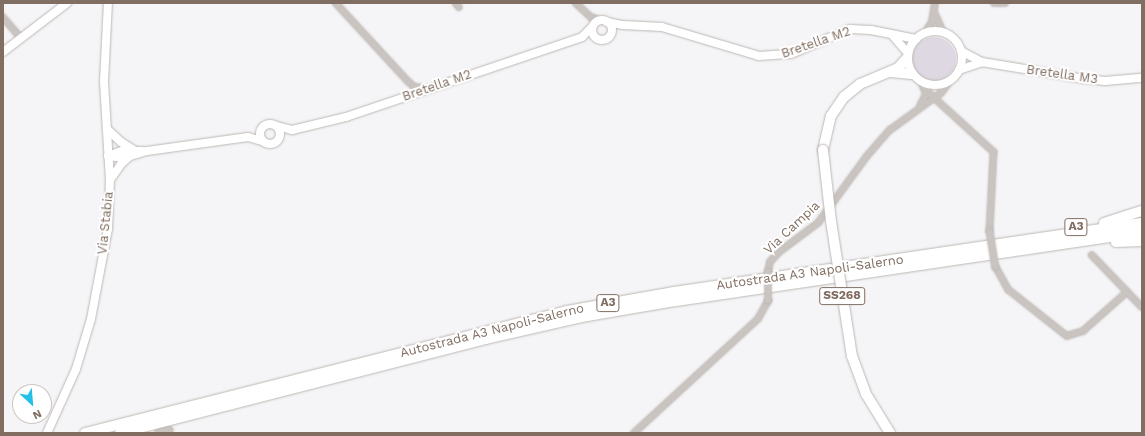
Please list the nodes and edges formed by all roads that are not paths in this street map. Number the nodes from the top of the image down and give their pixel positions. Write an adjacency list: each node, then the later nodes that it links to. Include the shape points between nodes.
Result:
1 (67, 3): 18 (street)
2 (108, 3): 38 (street, Via Stabia, via 104,82)
3 (336, 3): 31 (street, via 408,81 420,88)
4 (576, 3): 10 (street, via 591,17)
5 (935, 3): 8 (street)
6 (994, 3): 7 (street)
7 (1005, 3)
8 (935, 12): 14 (street); 15 (street)
9 (3, 17): 18 (street)
10 (604, 21): 11 (street, Bretella M2); 12 (street, Bretella M2); 13 (street, via 611,27)
11 (623, 25): 13 (street, Bretella M2); 16 (street, Bretella M2, via 662,27 745,54 768,57 797,52 850,30 871,30)
12 (592, 27): 17 (street, Bretella M2); 19 (street)
13 (611, 33): 19 (street, Bretella M2, via 604,40)
14 (925, 33): 15 (street); 20 (street)
15 (944, 33): 21 (street, via 955,40)
16 (893, 36): 20 (street, Bretella M2); 23 (street)
17 (582, 37): 19 (street, Bretella M2); 31 (street, Bretella M2)
18 (21, 38): 22 (street)
19 (595, 38)
20 (916, 39): 23 (street)
21 (961, 51): 24 (street, Bretella M3); 25 (street)
22 (3, 52)
23 (908, 56): 26 (highway, SS268, via 898,68); 27 (street)
24 (982, 62): 25 (street, Bretella M3); 28 (street, Bretella M3, via 1105,81)
25 (959, 70): 29 (street)
26 (888, 72): 27 (highway, SS268); 61 (highway, SS268, bridge, via 860,84 844,97 831,116 823,150 828,207 852,356 866,394)
27 (912, 74): 30 (street)
28 (1142, 78)
29 (951, 80): 30 (street, via 940,85); 32 (street)
30 (921, 82): 33 (street)
31 (432, 87): 40 (street, Bretella M2, via 346,117)
32 (946, 88): 34 (street, Via Campia); 35 (street, via 942,99)
33 (926, 90): 34 (street); 36 (street, via 925,99)
34 (934, 98): 35 (street); 36 (street, Via Campia)
35 (945, 106): 53 (street, bridge, via 994,152 990,231 996,267 1009,290 1067,336 1083,331)
36 (916, 111): 60 (street, Via Campia, bridge, via 890,130 867,156 818,223 770,262 768,301 758,319)
37 (277, 126): 39 (street, Bretella M2, via 268,124); 40 (street, Bretella M2); 42 (street, via 280,132)
38 (107, 129): 44 (street, Bretella M2); 45 (street, Via Stabia)
39 (261, 129): 41 (street, Bretella M2); 43 (street)
40 (292, 130): 42 (street, Bretella M2)
41 (248, 137): 43 (street, Bretella M2); 44 (street, Bretella M2)
42 (279, 139): 43 (street, Bretella M2, via 272,144)
43 (262, 140)
44 (132, 153): 45 (street, Bretella M2); 46 (street)
45 (108, 156): 46 (street, Via Stabia)
46 (110, 180): 56 (street, Via Stabia, via 108,229 91,319 76,369)
47 (1142, 211): 51 (highway, A3, via 1120,219 1069,228)
48 (1142, 223): 51 (highway, Autostrada A3 Napoli-Salerno / A3)
49 (1142, 232): 51 (highway, Autostrada A3 Napoli-Salerno / A3)
50 (1142, 241): 51 (highway, A3)
51 (1010, 247): 57 (highway, Autostrada A3 Napoli-Salerno / A3, via 674,292 567,311); 58 (highway, Autostrada A3 Napoli-Salerno / A3, via 582,317 486,339)
52 (1092, 255): 53 (street)
53 (1127, 292): 54 (street)
54 (1142, 307)
55 (170, 430): 59 (street)
56 (47, 433)
57 (85, 433)
58 (120, 433)
59 (158, 433)
60 (634, 433)
61 (890, 433)

